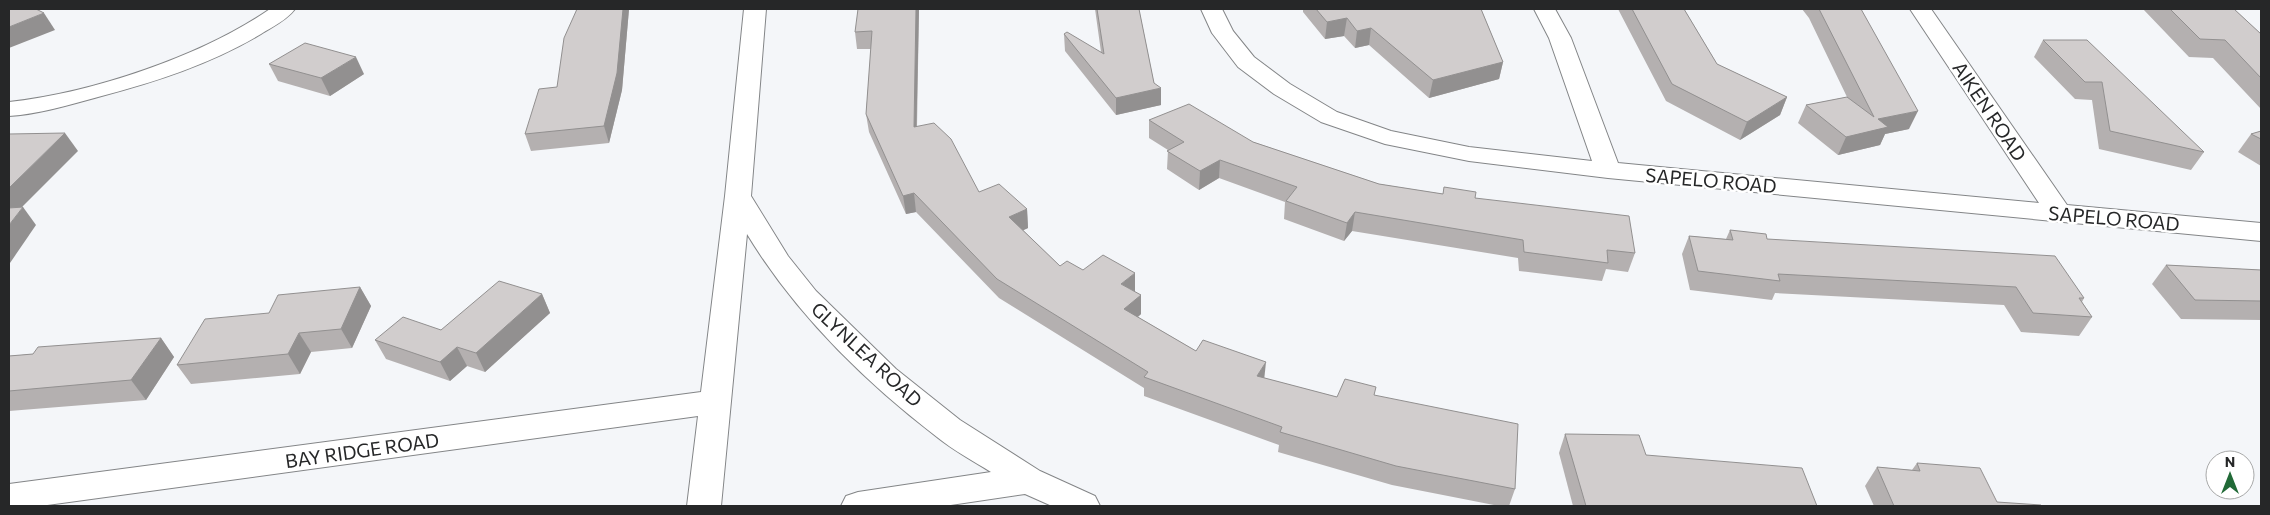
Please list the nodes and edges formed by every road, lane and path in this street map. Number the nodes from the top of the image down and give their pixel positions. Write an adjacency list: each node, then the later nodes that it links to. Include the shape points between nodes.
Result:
1 (284, 9): 6 (street, via 232,43 179,66 67,99)
2 (755, 9): 8 (street)
3 (1212, 9): 7 (street, SAPELO ROAD, via 1223,34 1246,62 1282,89 1329,117 1385,137 1469,154)
4 (1545, 9): 7 (street, via 1560,38)
5 (1921, 9): 9 (street, AIKEN ROAD)
6 (9, 109)
7 (1608, 170): 9 (street, SAPELO ROAD)
8 (738, 196): 11 (street); 12 (street, GLYNLEA ROAD, via 778,262 806,298 885,377 949,429)
9 (2059, 213): 10 (street, SAPELO ROAD)
10 (2261, 232)
11 (715, 402): 13 (street, BAY RIDGE ROAD); 14 (street)
12 (1028, 480): 15 (street); 16 (street, GLYNLEA ROAD)
13 (9, 497)
14 (704, 506)
15 (858, 506)
16 (1083, 506)

